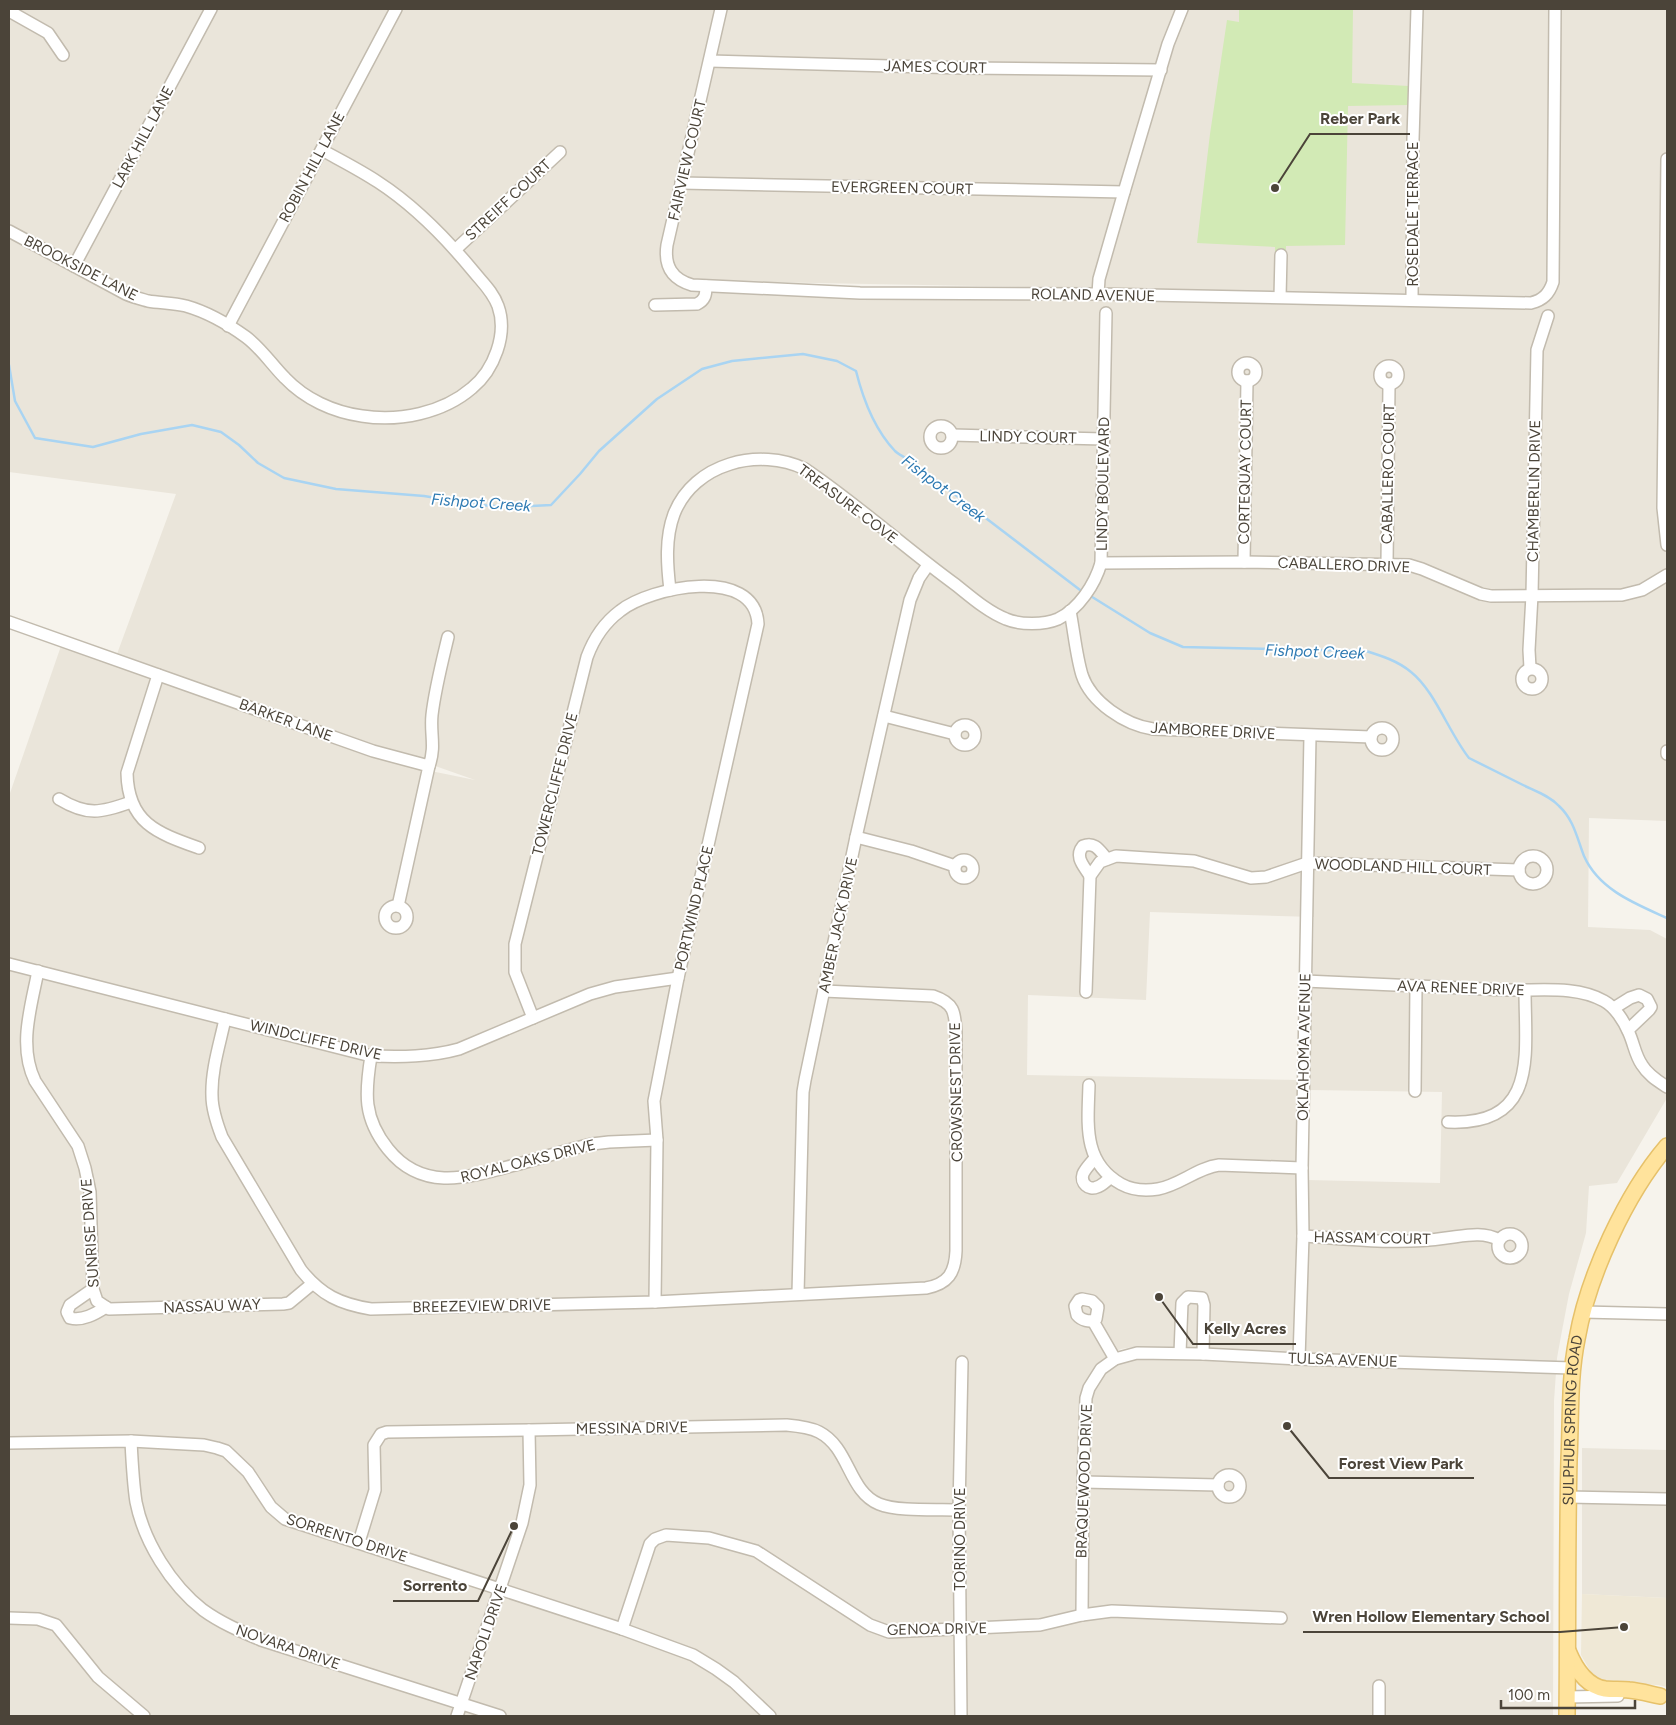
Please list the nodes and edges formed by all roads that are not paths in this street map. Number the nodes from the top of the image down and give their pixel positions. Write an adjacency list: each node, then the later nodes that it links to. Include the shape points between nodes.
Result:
1 (211, 9): 20 (street, LARK HILL LANE)
2 (396, 9): 11 (street, ROBIN HILL LANE)
3 (721, 9): 9 (street, FAIRVIEW COURT)
4 (1182, 9): 10 (street)
5 (1417, 9): 24 (street, ROSEDALE TERRACE)
6 (1554, 9): 24 (street, ROLAND AVENUE, via 1551,289 1544,298 1530,303)
7 (9, 11): 8 (street, via 48,33)
8 (63, 55)
9 (710, 61): 10 (street, JAMES COURT); 14 (street, FAIRVIEW COURT)
10 (1161, 70): 15 (street)
11 (322, 150): 18 (street, BROOKSIDE LANE, via 396,195); 28 (street, ROBIN HILL LANE)
12 (560, 152): 18 (street, STREIFF COURT)
13 (1667, 160): 16 (street)
14 (681, 183): 15 (street, EVERGREEN COURT); 21 (street, FAIRVIEW COURT, via 667,245 667,265 685,283)
15 (1124, 192): 22 (street, via 1099,279)
16 (1667, 199): 33 (street)
17 (9, 231): 20 (street, BROOKSIDE LANE)
18 (456, 249): 28 (street, BROOKSIDE LANE, via 498,305 501,319 497,350 482,379 470,390 422,413 400,418 371,417 324,405 302,394 247,338)
19 (1281, 255): 23 (street)
20 (74, 266): 28 (street, BROOKSIDE LANE, via 126,294 199,310)
21 (706, 286): 22 (street, ROLAND AVENUE, via 860,293); 25 (street, via 706,295 697,304)
22 (1098, 294): 23 (street, ROLAND AVENUE)
23 (1280, 297): 24 (street, ROLAND AVENUE)
24 (1412, 300)
25 (655, 305)
26 (1106, 313): 32 (street, LINDY BOULEVARD)
27 (1548, 316): 41 (street, CHAMBERLIN DRIVE, via 1537,350)
28 (228, 326)
29 (1247, 381): 35 (street, CORTEQUAY COURT)
30 (1389, 384): 36 (street, CABALLERO COURT)
31 (952, 435): 32 (street, LINDY COURT)
32 (1104, 439): 38 (street, LINDY BOULEVARD)
33 (1666, 450): 34 (street, via 1663,508)
34 (1667, 545)
35 (1244, 562): 36 (street, CABALLERO DRIVE); 38 (street, CABALLERO DRIVE)
36 (1387, 564): 41 (street, CABALLERO DRIVE, via 1422,569 1481,594)
37 (928, 565): 40 (street, TREASURE COVE, via 805,469 775,460 750,459 719,468 683,497 674,514 667,548); 42 (street, TREASURE COVE, via 996,614 1017,622 1059,619); 47 (street, AMBER JACK DRIVE, via 910,600)
38 (1099, 568): 42 (street, via 1092,584)
39 (1667, 575): 41 (street, CABALLERO DRIVE, via 1642,590 1622,595)
40 (670, 590): 64 (street, PORTWIND PLACE, via 700,585 720,587 738,594 753,606 758,618); 71 (street, TOWERCLIFFE DRIVE, via 653,594 621,610 601,630 587,657 515,944 515,972)
41 (1532, 595): 45 (street, CHAMBERLIN DRIVE)
42 (1074, 607): 49 (street, JAMBOREE DRIVE, via 1082,676 1111,712 1144,728)
43 (9, 622): 46 (street, BARKER LANE)
44 (448, 637): 51 (street, via 432,716 433,747)
45 (1530, 668)
46 (158, 675): 51 (street, BARKER LANE, via 373,751); 53 (street, via 127,773)
47 (884, 716): 48 (street); 54 (street, AMBER JACK DRIVE)
48 (955, 734)
49 (1310, 736): 50 (street, JAMBOREE DRIVE); 57 (street, OKLAHOMA AVENUE)
50 (1371, 737)
51 (429, 766): 61 (street)
52 (59, 799): 53 (street, via 74,809 96,812)
53 (131, 802): 55 (street, via 152,828)
54 (856, 837): 58 (street, via 911,850); 68 (street, AMBER JACK DRIVE)
55 (199, 848)
56 (1107, 859): 57 (street, WOODLAND HILL COURT, via 1116,856 1194,861 1251,878 1266,877); 60 (street, via 1100,862); 60 (street, via 1095,846 1083,846 1079,857)
57 (1307, 863): 59 (street, WOODLAND HILL COURT); 65 (street, OKLAHOMA AVENUE)
58 (955, 866)
59 (1519, 870)
60 (1090, 876): 69 (street)
61 (398, 906)
62 (9, 964): 63 (street, WINDCLIFFE DRIVE)
63 (38, 971): 72 (street, WINDCLIFFE DRIVE); 88 (street, SUNRISE DRIVE, via 27,1027 28,1060 35,1081 78,1146 85,1168 90,1192)
64 (678, 978): 71 (street, WINDCLIFFE DRIVE, via 602,990); 79 (street, PORTWIND PLACE, via 654,1101)
65 (1305, 981): 66 (street, AVA RENEE DRIVE); 82 (street, OKLAHOMA AVENUE)
66 (1416, 986): 67 (street, AVA RENEE DRIVE); 77 (street)
67 (1526, 990): 70 (street, AVA RENEE DRIVE, via 1573,991 1604,1000); 78 (street, via 1525,1068 1517,1094 1489,1118 1466,1123)
68 (824, 992): 86 (street, CROWSNEST DRIVE, via 933,996 952,1008 956,1032 956,1251); 89 (street, AMBER JACK DRIVE, via 803,1092)
69 (1086, 992)
70 (1614, 1008): 73 (street, AVA RENEE DRIVE); 73 (street, via 1639,995 1647,999 1649,1010)
71 (534, 1018): 74 (street, WINDCLIFFE DRIVE, via 446,1053 410,1057)
72 (225, 1019): 74 (street, WINDCLIFFE DRIVE); 87 (street, BREEZEVIEW DRIVE, via 212,1095 217,1122 222,1137 256,1196)
73 (1628, 1030): 76 (street, AVA RENEE DRIVE, via 1641,1065)
74 (371, 1056): 79 (street, ROYAL OAKS DRIVE, via 366,1105 377,1133 400,1162 433,1178 466,1178 592,1144)
75 (1089, 1085): 81 (street, via 1089,1142)
76 (1667, 1087)
77 (1415, 1090)
78 (1448, 1122)
79 (657, 1140): 90 (street, PORTWIND PLACE)
80 (1667, 1146): 92 (main road, SULPHUR SPRING ROAD, via 1616,1226)
81 (1095, 1158): 83 (street); 83 (street, via 1082,1177 1084,1184 1096,1188)
82 (1302, 1168): 83 (street, via 1209,1166 1175,1184 1141,1190); 84 (street, OKLAHOMA AVENUE)
83 (1110, 1178)
84 (1303, 1236): 85 (street, HASSAM COURT, via 1423,1242 1472,1235); 98 (street, OKLAHOMA AVENUE)
85 (1499, 1240)
86 (949, 1277): 89 (street, BREEZEVIEW DRIVE, via 926,1288)
87 (312, 1284): 90 (street, BREEZEVIEW DRIVE, via 332,1298 371,1309); 91 (street, NASSAU WAY, via 289,1303 283,1304 109,1309)
88 (93, 1289): 91 (street, SUNRISE DRIVE); 91 (street, NASSAU WAY, via 70,1305 67,1312 70,1318 78,1320 98,1313)
89 (798, 1294): 90 (street, BREEZEVIEW DRIVE)
90 (655, 1302)
91 (101, 1304)
92 (1583, 1312): 93 (street); 100 (main road, SULPHUR SPRING ROAD)
93 (1667, 1314)
94 (1093, 1321): 97 (street)
95 (1180, 1353): 96 (street, TULSA AVENUE); 96 (street, via 1182,1303 1188,1297 1202,1298 1204,1305); 97 (street, TULSA AVENUE, via 1138,1353)
96 (1203, 1354): 98 (street, TULSA AVENUE)
97 (1115, 1359): 104 (street, BRAQUEWOOD DRIVE, via 1101,1369 1086,1398)
98 (1299, 1359): 100 (street, TULSA AVENUE)
99 (962, 1362): 108 (street, TORINO DRIVE)
100 (1572, 1368): 106 (main road, SULPHUR SPRING ROAD)
101 (529, 1430): 108 (street, MESSINA DRIVE, via 797,1426 817,1431 833,1443 860,1489 880,1504); 109 (street, MESSINA DRIVE, via 381,1434 374,1445 375,1490); 110 (street, NAPOLI DRIVE, via 528,1498)
102 (131, 1441): 103 (street, SORRENTO DRIVE); 109 (street, SORRENTO DRIVE, via 204,1445 226,1451 248,1472 271,1507 285,1519); 120 (street, NOVARA DRIVE, via 136,1503 147,1534 162,1563 192,1601 232,1628 260,1640)
103 (9, 1443)
104 (1083, 1482): 105 (street); 111 (street, BRAQUEWOOD DRIVE)
105 (1218, 1485)
106 (1568, 1497): 107 (street); 116 (main road, SULPHUR SPRING ROAD)
107 (1667, 1499)
108 (959, 1510): 115 (street, TORINO DRIVE)
109 (359, 1542): 110 (street, SORRENTO DRIVE)
110 (501, 1589): 114 (street, SORRENTO DRIVE); 120 (street, NAPOLI DRIVE)
111 (1082, 1614): 113 (street, GENOA DRIVE, via 1112,1611); 115 (street, GENOA DRIVE, via 1040,1625)
112 (9, 1618): 121 (street, via 56,1625 98,1677)
113 (1281, 1618)
114 (622, 1629): 115 (street, GENOA DRIVE, via 650,1544 666,1535 709,1538 756,1551 880,1630); 124 (street, SORRENTO DRIVE, via 694,1655 734,1682)
115 (961, 1629): 125 (street, TORINO DRIVE)
116 (1567, 1649): 118 (main road, SULPHUR SPRING ROAD); 119 (main road, via 1574,1666 1594,1686)
117 (1379, 1686): 126 (street)
118 (1567, 1697): 119 (street); 127 (main road, SULPHUR SPRING ROAD)
119 (1664, 1697)
120 (461, 1704): 122 (street, NAPOLI DRIVE); 123 (street, NOVARA DRIVE)
121 (144, 1716)
122 (457, 1716)
123 (500, 1716)
124 (770, 1716)
125 (961, 1716)
126 (1378, 1716)
127 (1567, 1716)

